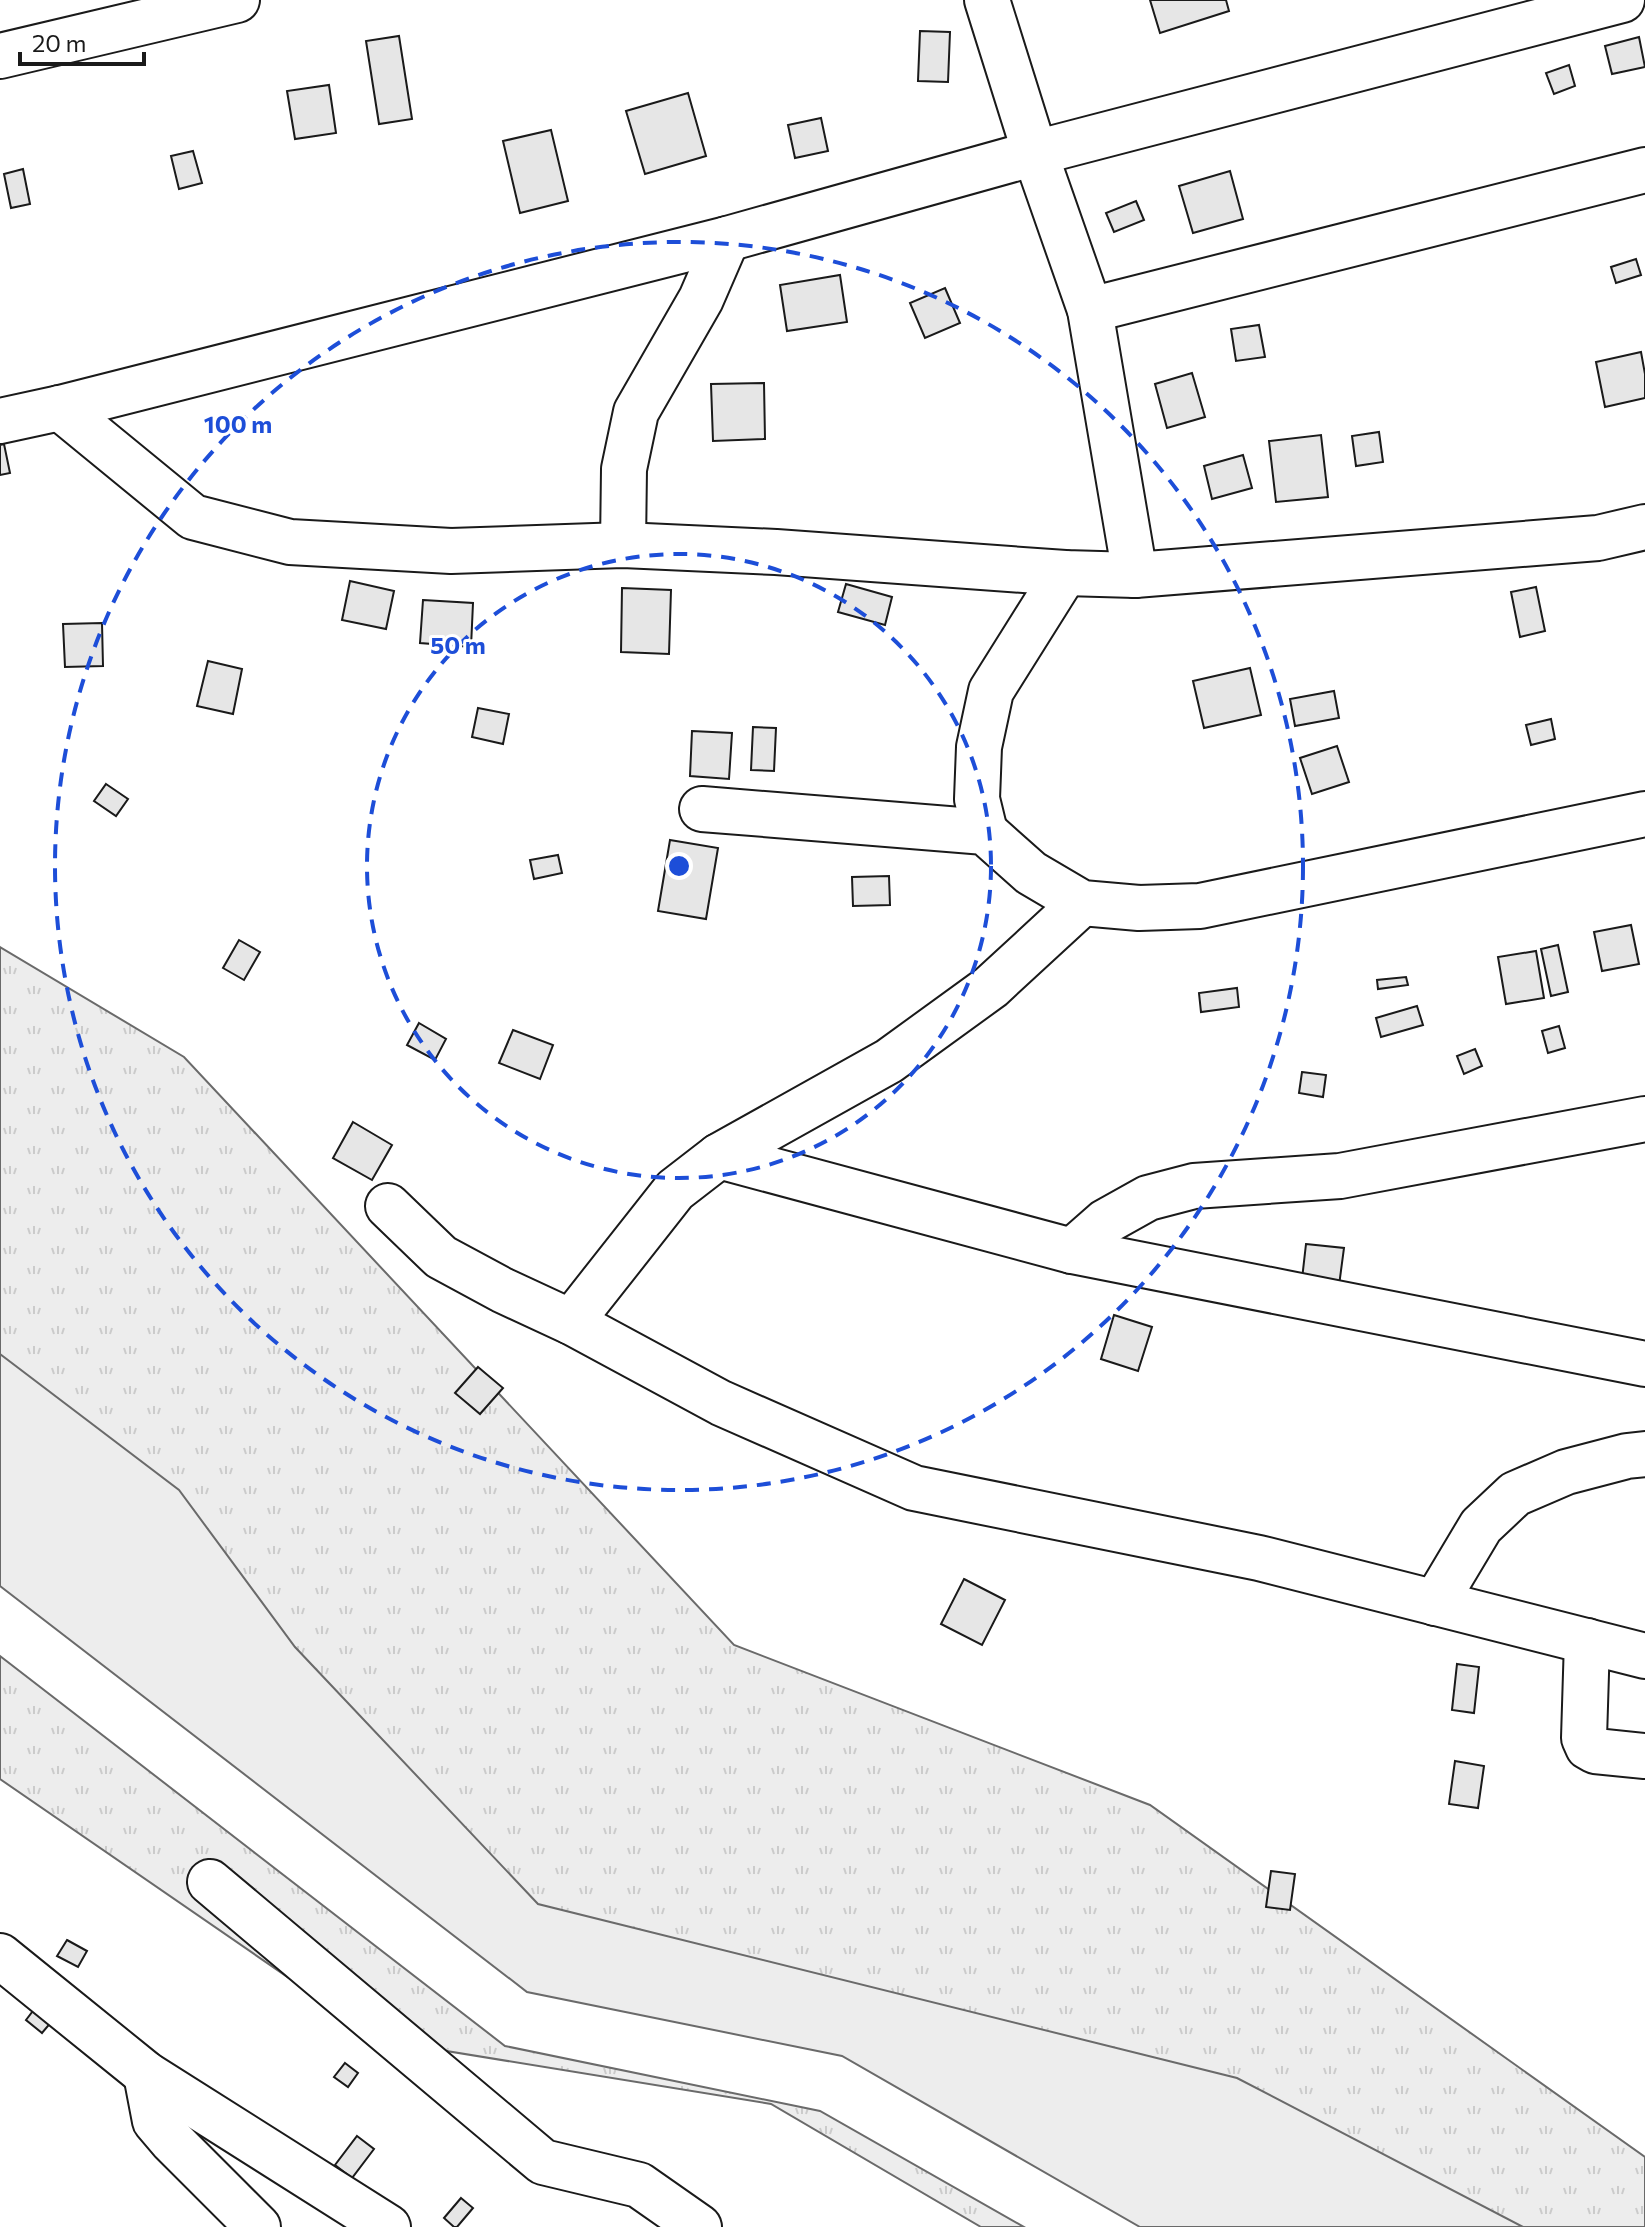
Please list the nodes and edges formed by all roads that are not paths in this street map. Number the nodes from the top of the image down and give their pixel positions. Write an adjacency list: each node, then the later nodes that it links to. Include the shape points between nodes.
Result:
1 (237, 0): 4 (street)
2 (987, 0): 5 (street)
3 (1622, 0): 5 (street)
4 (0, 56)
5 (1035, 153): 7 (street); 8 (street)
6 (1645, 170): 8 (street)
7 (727, 239): 9 (street); 12 (street, via 701,299 636,412 624,469)
8 (1090, 310): 14 (street)
9 (60, 408): 10 (street); 12 (street, via 193,517 240,531 290,542 451,551)
10 (0, 421)
11 (1645, 527): 14 (street, via 1598,538)
12 (623, 545): 13 (street)
13 (1065, 573): 14 (street); 17 (street, via 991,691 978,760 977,799)
14 (1135, 575)
15 (702, 809): 17 (street)
16 (1645, 814): 18 (street, via 1200,906)
17 (985, 832): 18 (street, via 1031,873)
18 (1082, 903): 20 (street, via 991,987 889,1061)
19 (1645, 1119): 22 (street, via 1340,1176 1194,1186 1148,1198 1105,1222)
20 (719, 1156): 22 (street); 23 (street, via 675,1190)
21 (388, 1206): 23 (street, via 441,1257)
22 (1072, 1251): 24 (street)
23 (571, 1322): 26 (street, via 721,1403 914,1488 1259,1558)
24 (1645, 1364)
25 (1645, 1454): 26 (street, via 1566,1472 1515,1494 1481,1526)
26 (1435, 1603): 27 (street)
27 (1587, 1641): 28 (street); 29 (street, via 1588,1747)
28 (1645, 1656)
29 (1645, 1756)
30 (210, 1882): 35 (street, via 543,2162 639,2185)
31 (0, 1956): 32 (street)
32 (146, 2074): 33 (street, via 155,2121); 34 (street)
33 (258, 2227)
34 (388, 2227)
35 (699, 2227)

